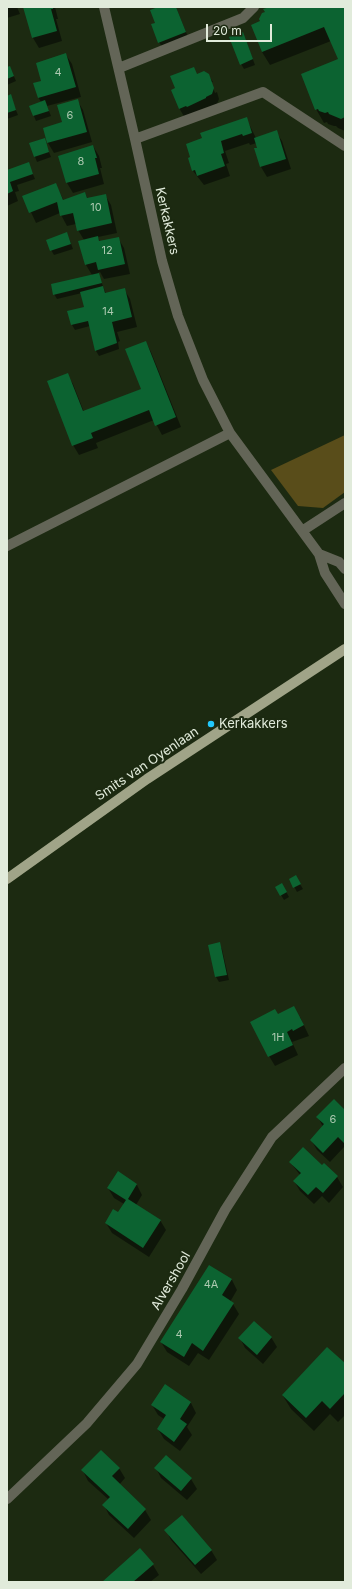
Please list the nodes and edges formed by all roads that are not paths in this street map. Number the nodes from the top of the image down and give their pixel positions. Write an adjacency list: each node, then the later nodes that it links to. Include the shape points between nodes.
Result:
1 (104, 7): 3 (street, Kerkakkers)
2 (254, 7): 3 (street, via 243,18)
3 (119, 68): 4 (street, Kerkakkers)
4 (136, 139): 5 (street, via 263,92); 6 (street, Kerkakkers, via 162,261 178,316 203,380)
5 (345, 146)
6 (230, 433): 8 (street, Kerkakkers); 9 (street)
7 (345, 503): 8 (street)
8 (302, 531): 10 (street, Kerkakkers)
9 (7, 546)
10 (319, 554): 11 (street, via 339,562); 12 (street, Kerkakkers, via 325,573)
11 (345, 569)
12 (345, 604)
13 (345, 649): 14 (main road, Smits van Oyenlaan, via 147,779)
14 (7, 879)
15 (345, 1068): 16 (street, Alvershool, via 272,1137 225,1210 182,1290 137,1364 87,1423)
16 (7, 1499)

